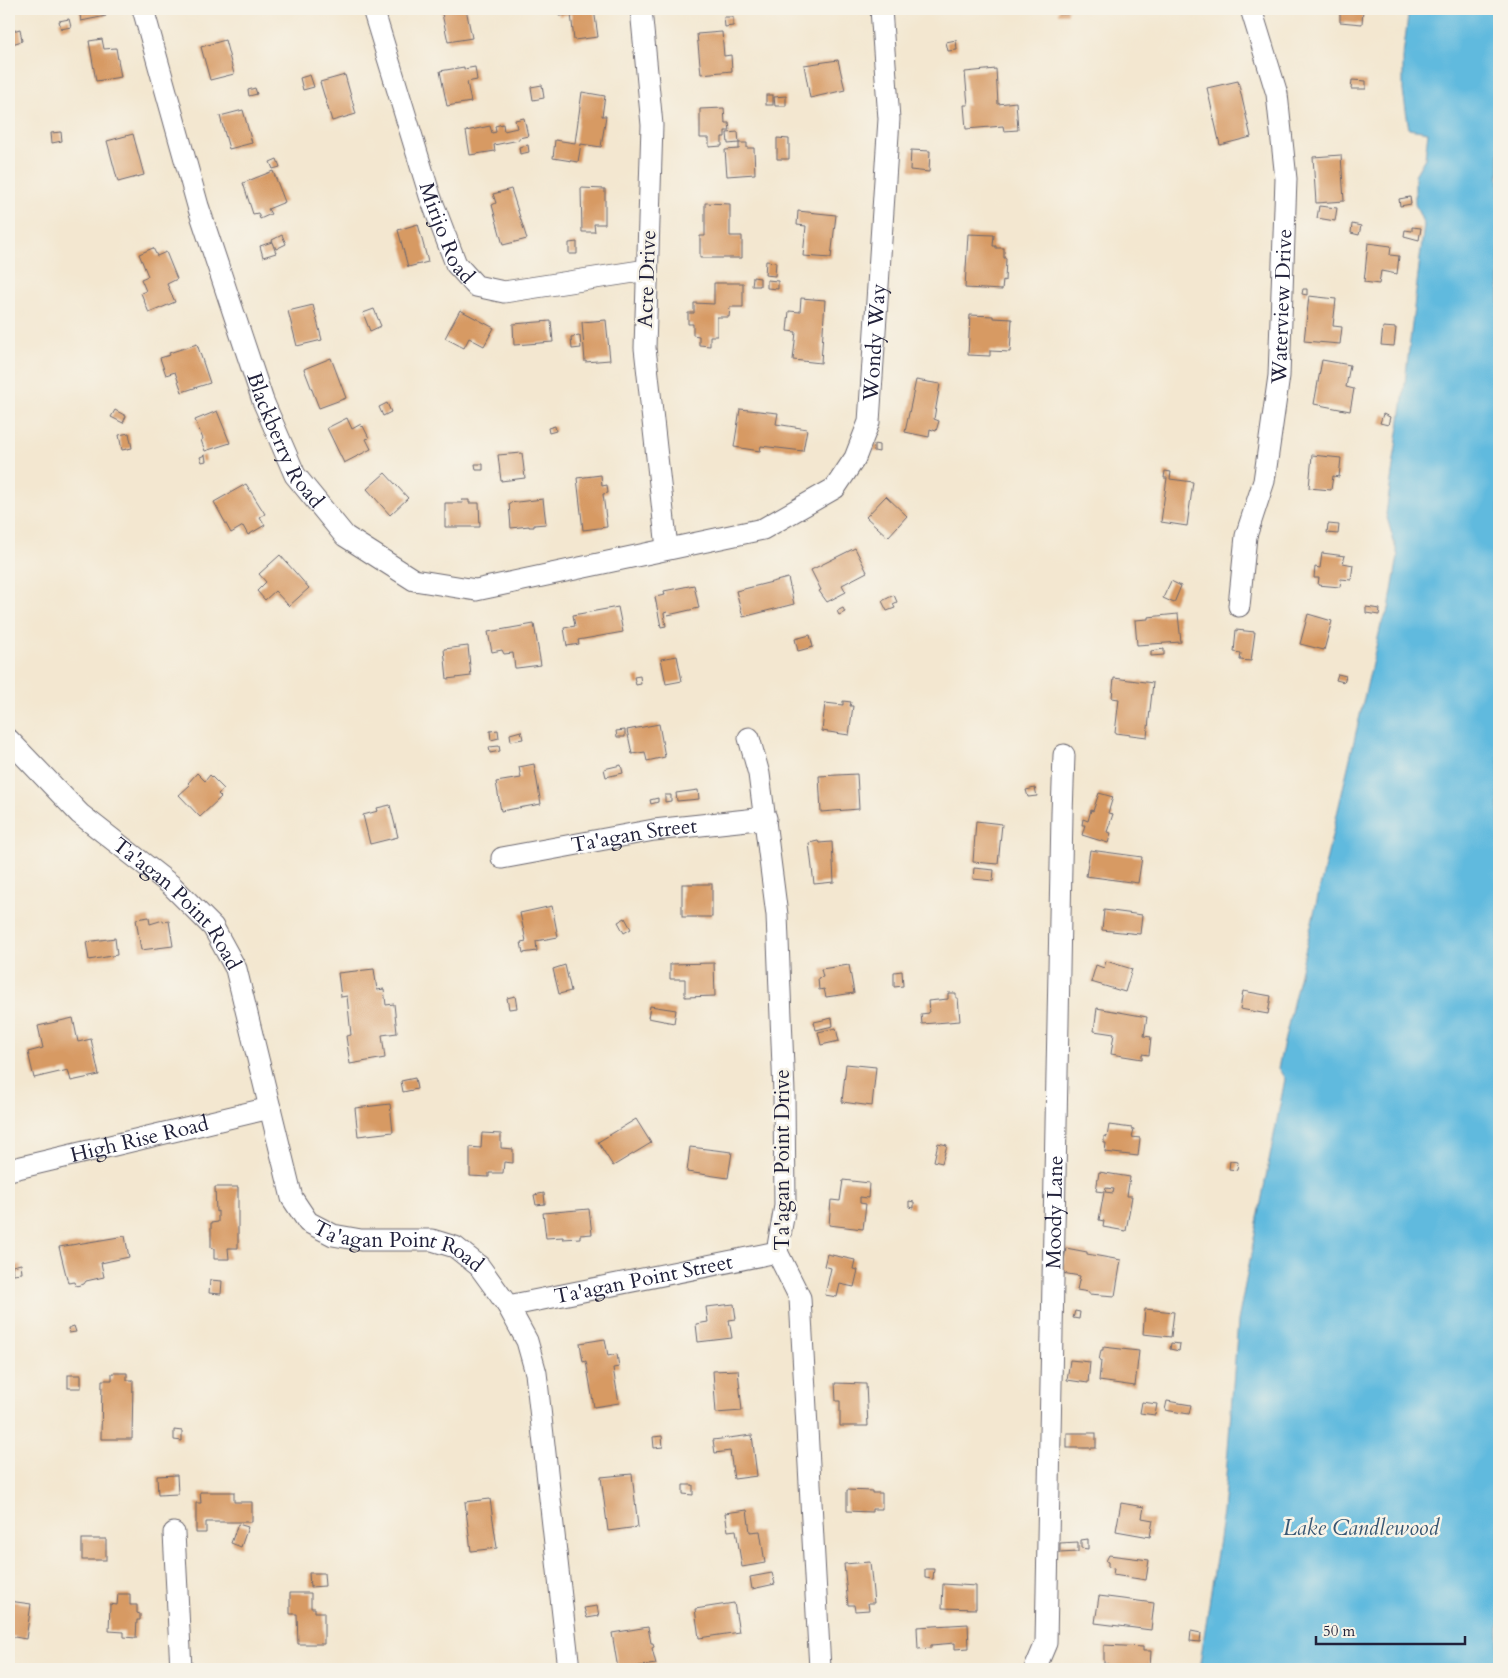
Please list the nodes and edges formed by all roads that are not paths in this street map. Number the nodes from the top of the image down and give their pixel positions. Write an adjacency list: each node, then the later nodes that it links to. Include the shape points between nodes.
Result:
1 (143, 9): 7 (street, Blackberry Road, via 198,206 263,401 295,475 345,536 414,580 476,590)
2 (373, 9): 6 (street, Mirijo Road, via 430,196 456,264 476,286 504,292)
3 (641, 9): 6 (street, Acre Drive, via 652,124)
4 (880, 9): 7 (street, Wondy Way, via 889,119 869,422 855,458 835,488 763,529)
5 (1251, 9): 8 (street, Waterview Drive, via 1277,94 1286,179 1279,376 1264,481 1246,536)
6 (647, 270): 7 (street, Acre Drive, via 645,348)
7 (667, 548)
8 (1239, 606)
9 (748, 738): 12 (street, Ta'agan Point Drive)
10 (9, 740): 14 (street, Ta'agan Point Road, via 80,814 171,885 213,927 236,969)
11 (1064, 755): 22 (street, Moody Lane, via 1046,1643)
12 (766, 818): 13 (street, Ta'agan Street, via 654,830); 16 (street, Ta'agan Point Drive, via 777,915 784,1093 785,1206)
13 (502, 858)
14 (270, 1108): 15 (street, High Rise Road); 17 (street, Ta'agan Point Road, via 292,1198 308,1222 333,1234 361,1240 432,1240 454,1247 480,1266)
15 (9, 1170)
16 (777, 1252): 17 (street, Ta'agan Point Street); 21 (street, Ta'agan Point Drive, via 800,1298)
17 (508, 1306): 20 (street, Ta'agan Point Road, via 527,1341 536,1372)
18 (174, 1533): 19 (street)
19 (182, 1669)
20 (569, 1669)
21 (820, 1669)
22 (1035, 1669)

